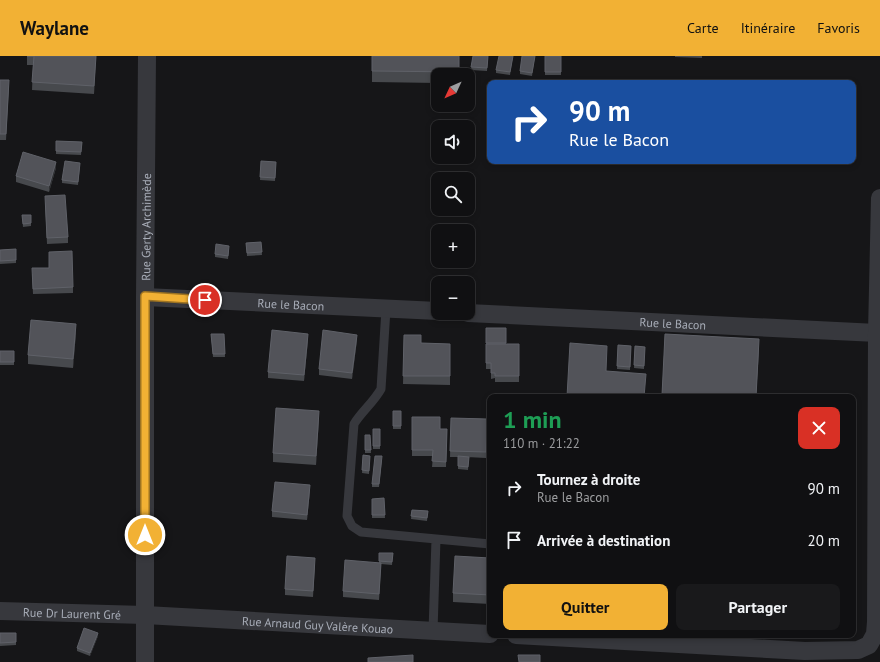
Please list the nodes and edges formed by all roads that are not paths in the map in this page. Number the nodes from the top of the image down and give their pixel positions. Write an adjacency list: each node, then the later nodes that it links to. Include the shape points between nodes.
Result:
1 (147, 56): 3 (street, Rue Gerty Archimède)
2 (880, 198): 7 (street)
3 (145, 296): 4 (street, Rue le Bacon); 11 (street, Rue Gerty Archimède)
4 (386, 309): 5 (street, Rue le Bacon); 8 (lane, via 380,389 376,398 354,424 347,516 352,526 361,532)
5 (431, 311)
6 (475, 313): 7 (street, Rue le Bacon)
7 (877, 333): 14 (street, via 876,622 875,634 869,645 858,650 805,651)
8 (436, 539): 9 (lane); 12 (lane)
9 (487, 544)
10 (0, 611): 11 (street, Rue Dr Laurent Gré)
11 (145, 615): 12 (street, Rue Arnaud Guy Valère Kouao); 15 (street, Rue Gerty Archimède)
12 (433, 630): 13 (street, Rue Arnaud Guy Valère Kouao)
13 (487, 634)
14 (570, 638)
15 (145, 662)

